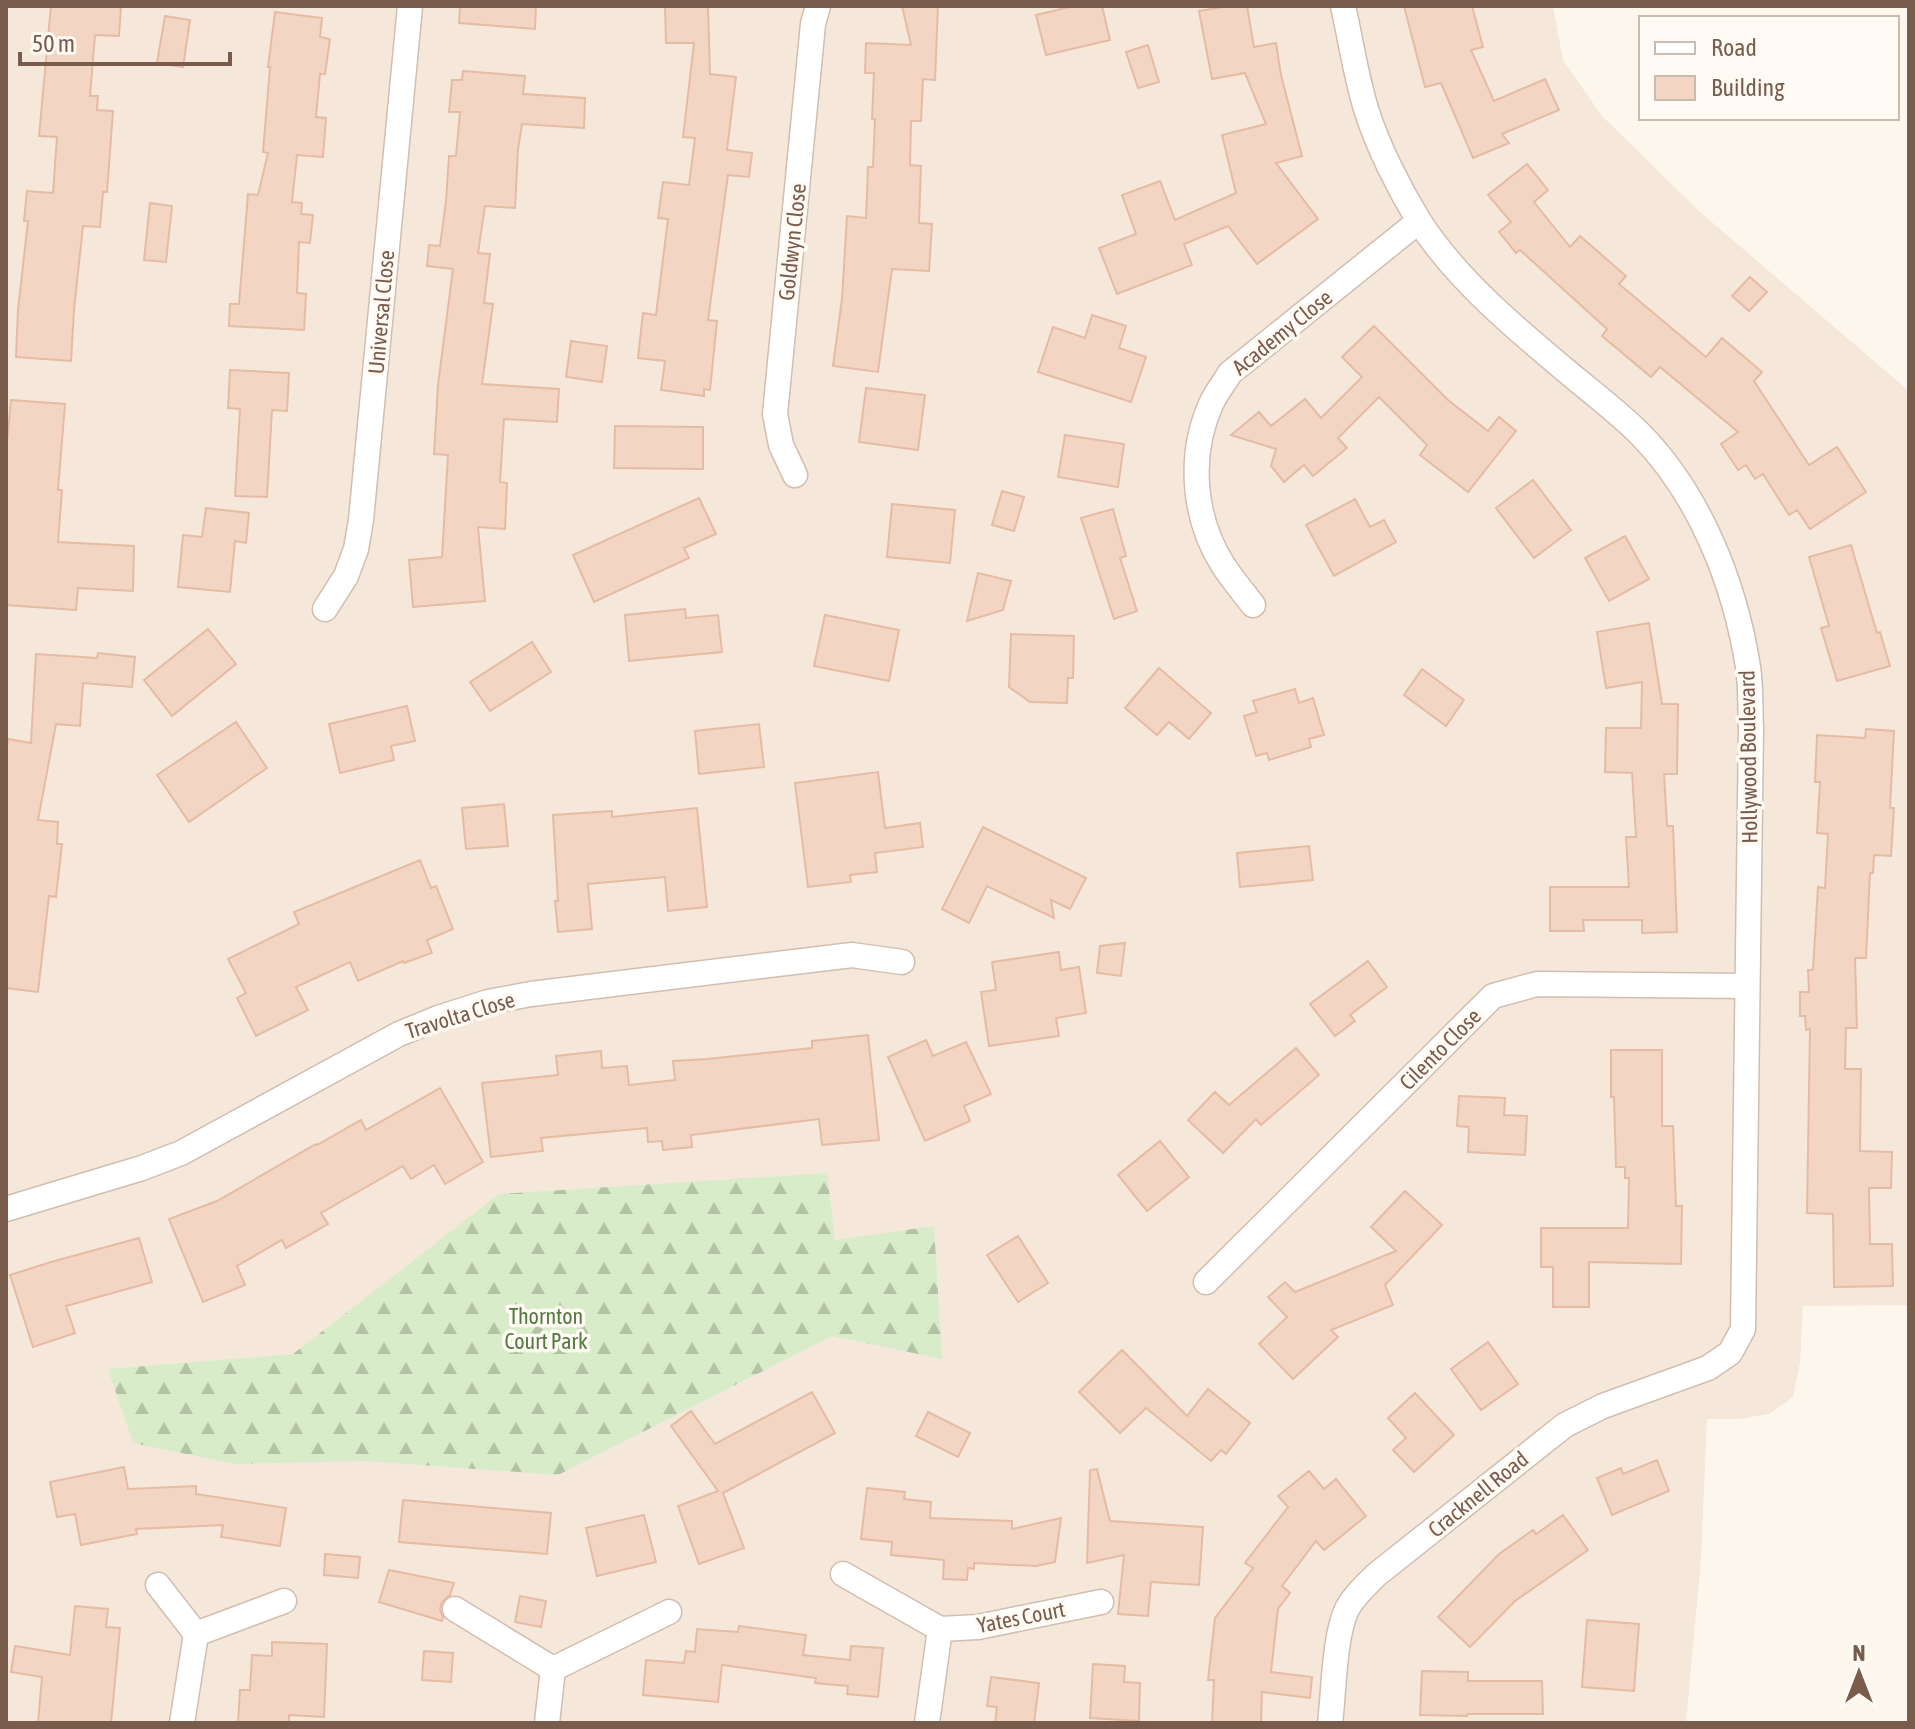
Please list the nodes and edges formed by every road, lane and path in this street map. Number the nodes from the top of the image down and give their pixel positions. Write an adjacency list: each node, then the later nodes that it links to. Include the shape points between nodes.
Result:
1 (410, 6): 7 (street, Universal Close, via 361,520 346,576)
2 (818, 6): 5 (street, Goldwyn Close, via 775,414)
3 (1343, 6): 4 (street, Hollywood Boulevard, via 1366,111)
4 (1419, 221): 6 (street, Academy Close, via 1230,373 1211,403 1199,438 1196,488 1222,564); 9 (street, Hollywood Boulevard, via 1467,282 1641,435 1677,477 1729,584 1749,671 1751,713)
5 (795, 475)
6 (1253, 605)
7 (325, 609)
8 (902, 962): 10 (street, Travolta Close, via 852,955 488,1002 399,1034 181,1153)
9 (1747, 986): 11 (street, Cilento Close, via 1537,984 1493,996); 12 (street, Hollywood Boulevard, via 1743,1329)
10 (6, 1209)
11 (1206, 1282)
12 (1730, 1353): 25 (street, Cracknell Road, via 1708,1368 1565,1425 1376,1575 1347,1610)
13 (843, 1574): 19 (street)
14 (158, 1585): 20 (street)
15 (284, 1601): 20 (street)
16 (1101, 1602): 19 (street, Yates Court, via 978,1627)
17 (455, 1609): 21 (street)
18 (669, 1612): 21 (street)
19 (940, 1629): 24 (street)
20 (196, 1634): 22 (street)
21 (553, 1669): 23 (street)
22 (182, 1723)
23 (547, 1723)
24 (927, 1723)
25 (1330, 1723)

